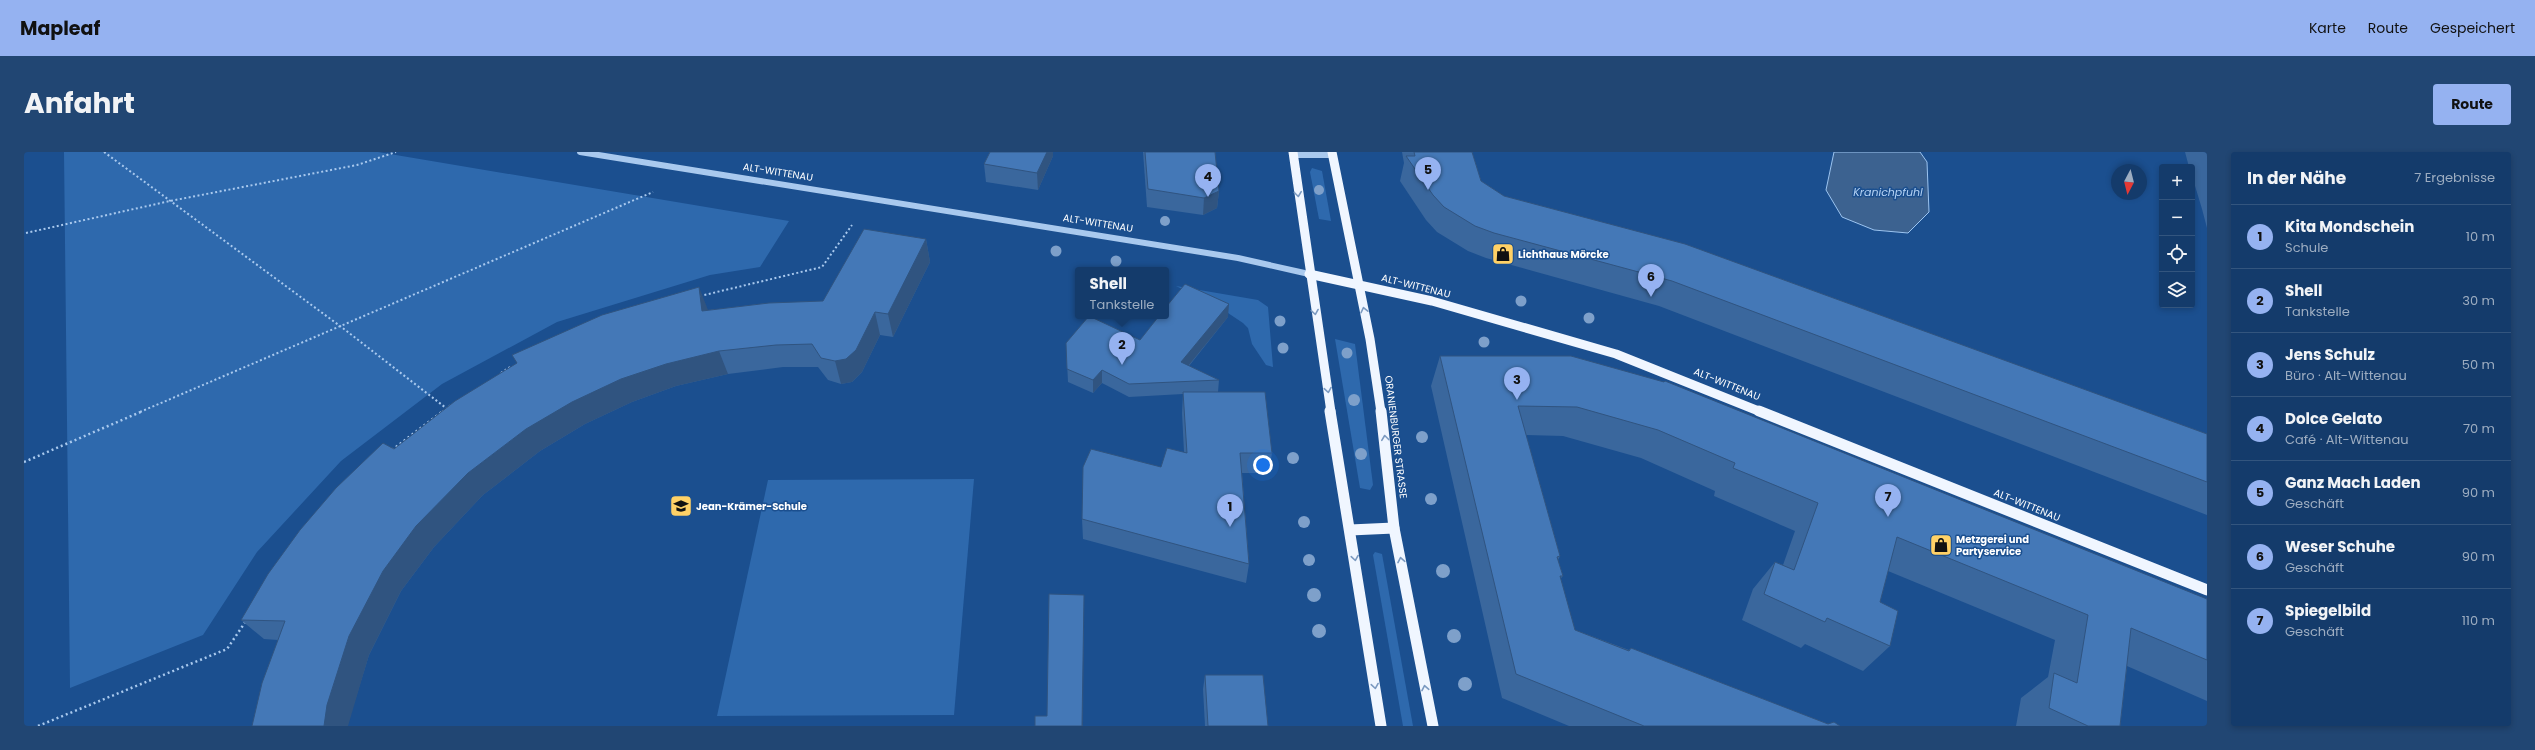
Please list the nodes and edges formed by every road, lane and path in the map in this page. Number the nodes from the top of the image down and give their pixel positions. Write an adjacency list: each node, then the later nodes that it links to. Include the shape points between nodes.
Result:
1 (104, 152): 7 (path)
2 (396, 152): 7 (path, via 357,165)
3 (580, 152): 10 (street, ALT-WITTENAU, via 1238,258)
4 (1293, 154): 5 (street); 10 (main road, one-way to 10)
5 (1332, 154): 11 (main road, ORANIENBURGER STRASSE)
6 (653, 192): 13 (path)
7 (170, 200): 9 (path); 13 (path)
8 (852, 225): 12 (path, via 822,267)
9 (26, 233)
10 (1309, 274): 11 (main road, ALT-WITTENAU); 21 (main road, one-way to 21)
11 (1358, 285): 20 (main road, ORANIENBURGER STRASSE, one-way to 11, via 1379,394); 22 (main road, ALT-WITTENAU, via 1432,301 1616,354)
12 (694, 298)
13 (340, 326): 17 (path); 19 (path)
14 (515, 365): 15 (path)
15 (496, 376)
16 (452, 404): 17 (path)
17 (446, 408): 18 (path)
18 (386, 454)
19 (24, 462)
20 (1394, 528): 21 (main road); 26 (main road, ORANIENBURGER STRASSE, one-way to 20)
21 (1350, 530): 25 (main road, one-way to 25)
22 (2207, 590)
23 (249, 618): 24 (path, via 226,649)
24 (38, 726)
25 (1382, 726)
26 (1433, 726)

